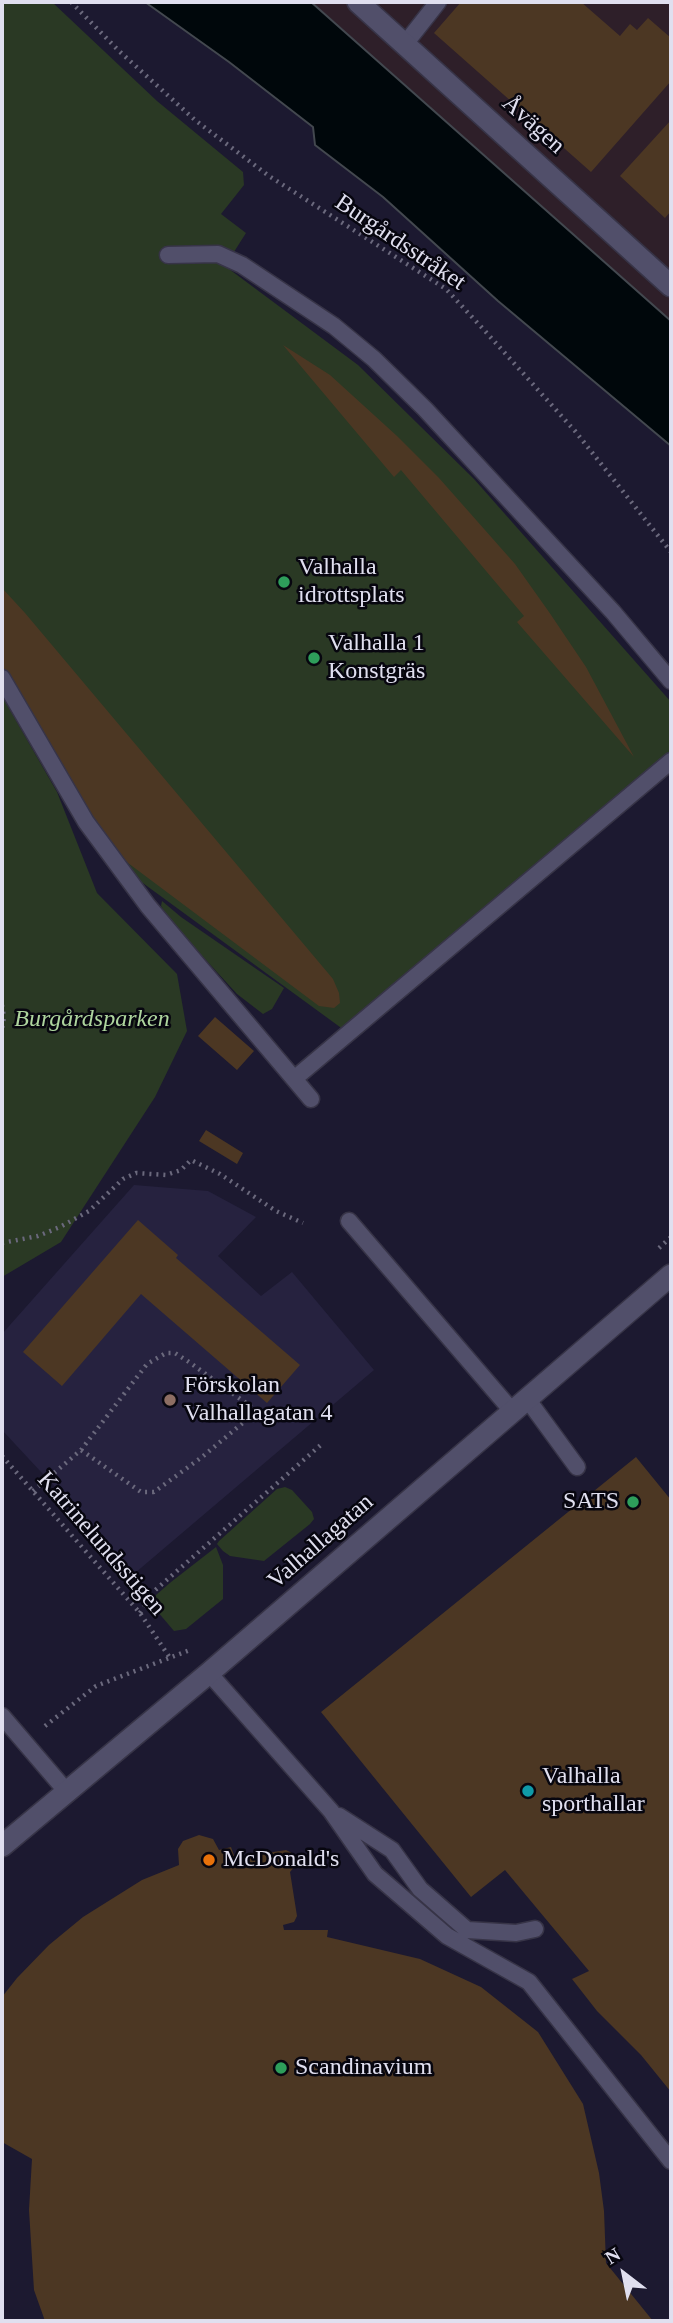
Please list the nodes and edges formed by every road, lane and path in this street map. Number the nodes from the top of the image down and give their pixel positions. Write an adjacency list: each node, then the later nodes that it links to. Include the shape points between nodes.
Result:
1 (71, 2): 7 (path, Burgårdsstråket, via 195,120 269,176 446,289 575,431)
2 (358, 2): 4 (street, Åvägen)
3 (438, 2): 4 (lane)
4 (405, 44): 6 (street, Åvägen)
5 (167, 255): 9 (lane, via 218,254 242,265 334,326 374,359 425,409)
6 (671, 286)
7 (671, 552)
8 (2, 678): 13 (lane, via 86,822 148,905)
9 (671, 681)
10 (671, 761): 13 (lane)
11 (2, 1005): 12 (path)
12 (2, 1028)
13 (293, 1079): 14 (lane)
14 (311, 1099)
15 (349, 1221): 21 (lane)
16 (303, 1223): 18 (path, via 191,1160 166,1175 135,1173 89,1211 60,1227)
17 (671, 1237): 19 (path)
18 (2, 1243)
19 (652, 1254)
20 (671, 1275): 21 (street, Valhallagatan)
21 (520, 1406): 25 (lane); 30 (street, Valhallagatan)
22 (324, 1443): 27 (path, via 153,1592)
23 (81, 1450): 23 (path, via 147,1364 166,1353 175,1353 257,1411 154,1492 141,1492); 26 (path)
24 (2, 1457): 26 (path, Katrinelundsstigen)
25 (577, 1467)
26 (33, 1492): 27 (path, Katrinelundsstigen)
27 (140, 1613): 29 (path, Katrinelundsstigen)
28 (197, 1647): 29 (path)
29 (170, 1658): 32 (path, via 96,1686)
30 (209, 1673): 33 (street, Valhallagatan); 34 (lane)
31 (2, 1716): 32 (lane)
32 (24, 1742): 33 (lane)
33 (67, 1792): 35 (street, Valhallagatan)
34 (331, 1811): 36 (lane, via 391,1850 420,1889 467,1930 516,1933); 37 (lane, via 375,1874 447,1936 529,1982)
35 (2, 1846)
36 (535, 1929)
37 (671, 2161)

